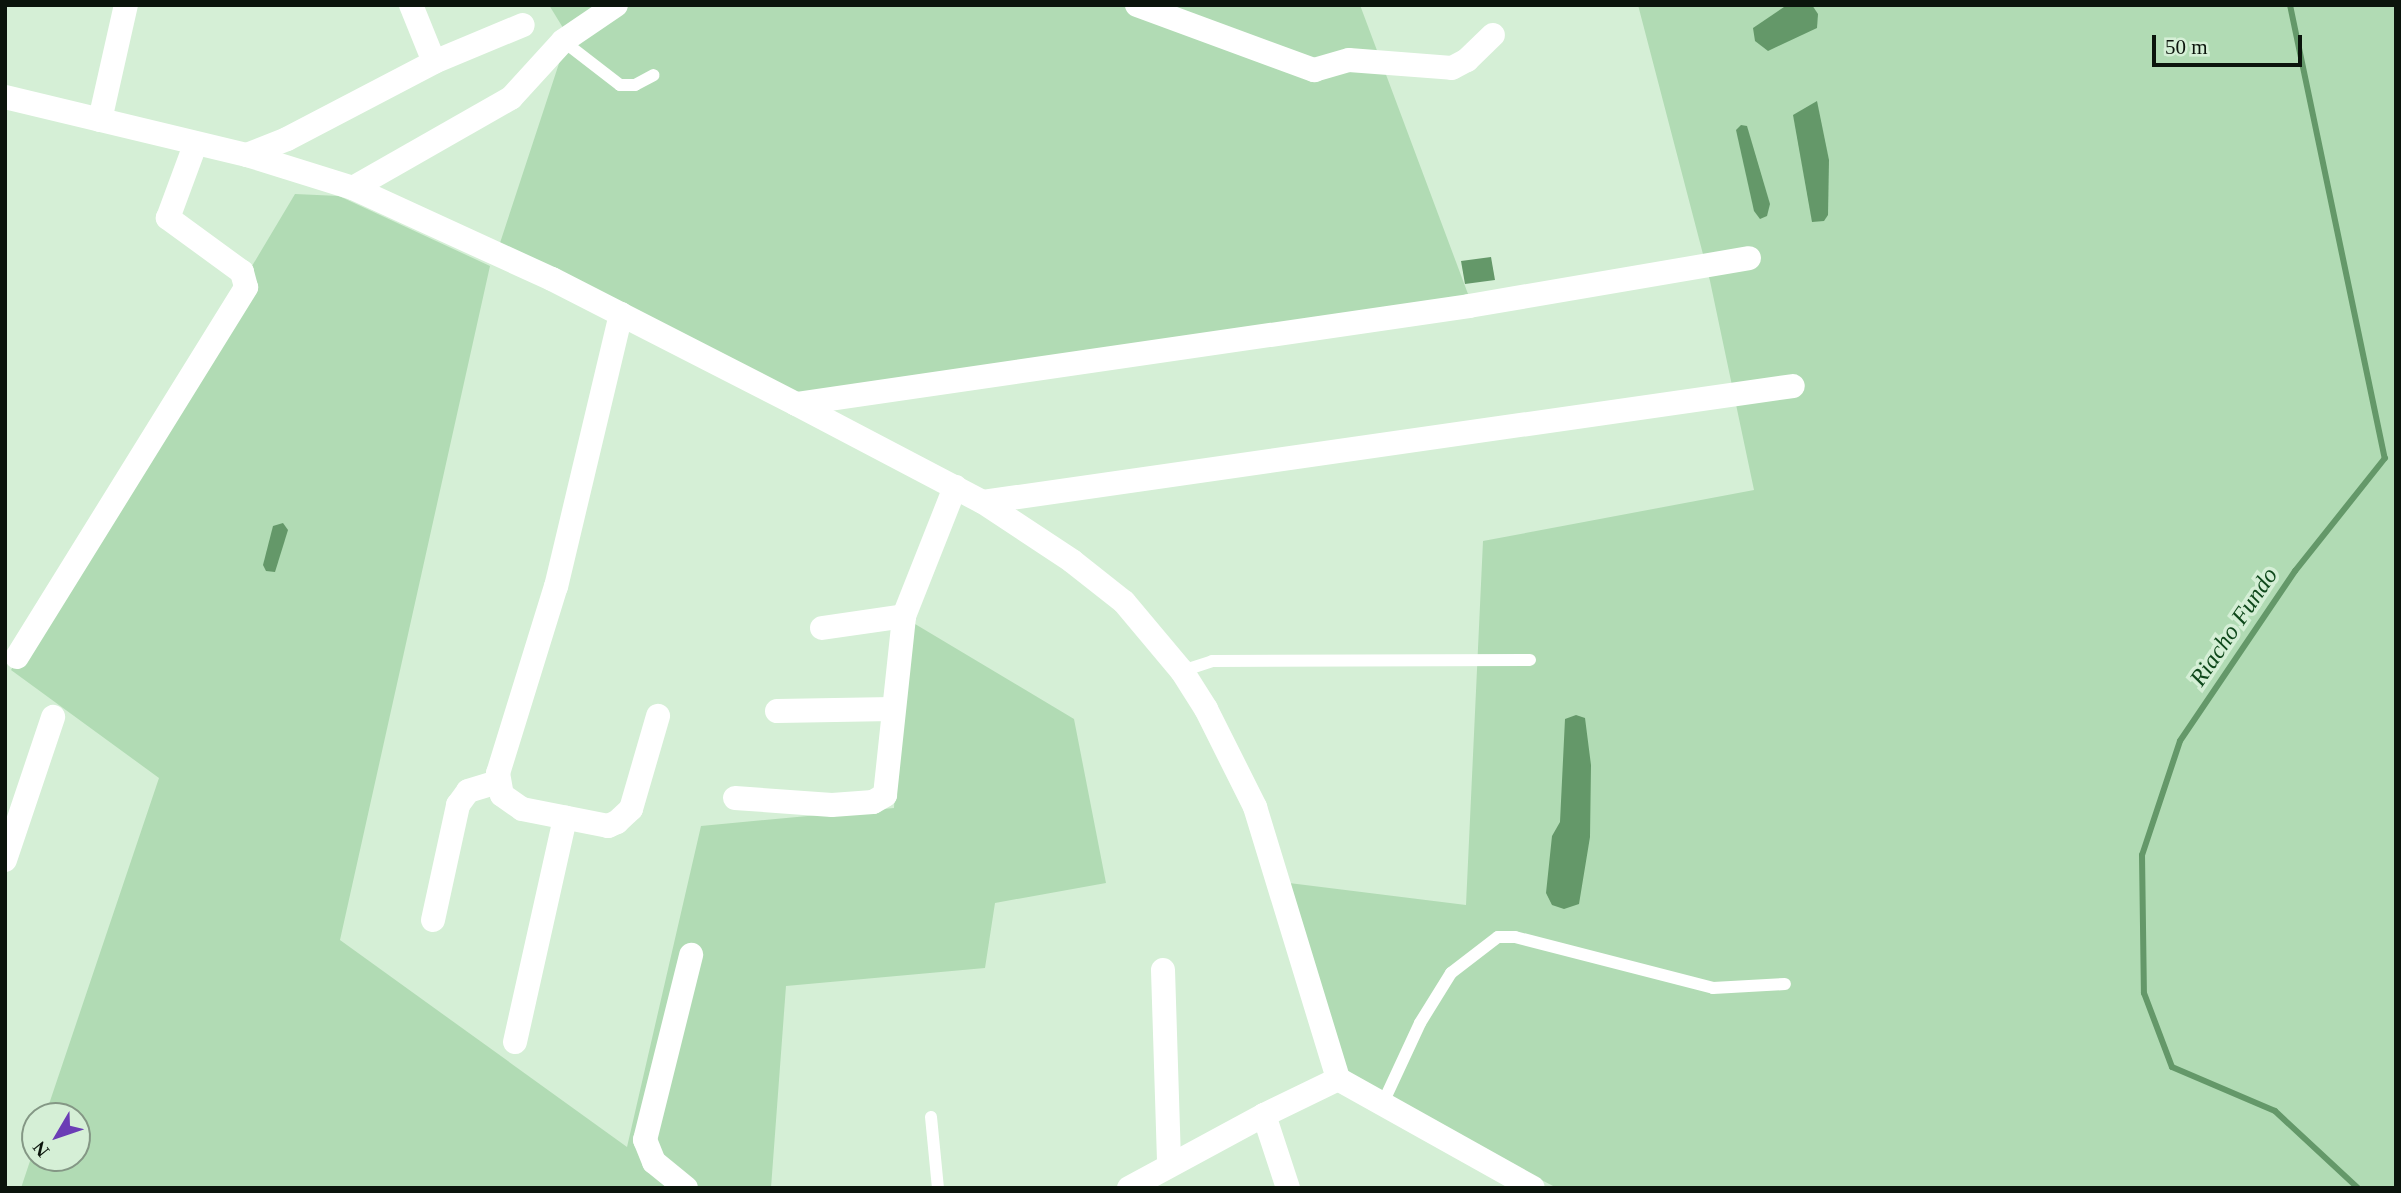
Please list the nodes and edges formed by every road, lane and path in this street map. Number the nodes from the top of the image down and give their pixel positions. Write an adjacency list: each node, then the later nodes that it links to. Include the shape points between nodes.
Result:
1 (126, 5): 11 (street)
2 (411, 5): 8 (street)
3 (616, 5): 7 (street)
4 (1137, 5): 6 (street, via 1314,71 1349,60 1452,68)
5 (523, 25): 8 (street)
6 (1493, 35)
7 (563, 41): 9 (lane, via 620,85 635,85); 14 (street, via 511,98)
8 (434, 62): 13 (street, via 288,139)
9 (654, 75)
10 (5, 97): 11 (street)
11 (100, 120): 12 (street)
12 (195, 145): 13 (street); 23 (street, via 168,218 243,272 246,287)
13 (247, 155): 14 (street)
14 (353, 188): 16 (street)
15 (1749, 258): 18 (street, via 1469,306)
16 (621, 314): 18 (street); 30 (street, via 556,586)
17 (1793, 386): 20 (street)
18 (796, 404): 19 (street)
19 (955, 487): 20 (street); 21 (street)
20 (983, 502): 25 (street, via 1124,602)
21 (904, 616): 22 (street); 26 (street)
22 (822, 628)
23 (17, 657)
24 (1530, 660): 25 (lane, via 1212,661)
25 (1182, 671): 39 (street, via 1255,807)
26 (893, 709): 27 (street); 31 (street, via 888,788 880,800 832,805)
27 (776, 711)
28 (658, 716): 32 (street, via 625,818 608,826)
29 (53, 717): 33 (street)
30 (497, 782): 32 (street, via 502,795 522,809); 34 (street, via 468,791 458,805)
31 (735, 798)
32 (565, 818): 38 (street)
33 (5, 860)
34 (433, 920)
35 (691, 955): 44 (street, via 645,1140 654,1163)
36 (1163, 970): 43 (street)
37 (1785, 984): 40 (lane, via 1713,988 1515,937 1498,937 1451,973 1420,1023)
38 (515, 1042)
39 (1338, 1079): 40 (street); 41 (street)
40 (1382, 1105): 48 (street)
41 (1264, 1115): 43 (street); 47 (street)
42 (931, 1116): 45 (lane)
43 (1169, 1162): 46 (street)
44 (686, 1188)
45 (938, 1188)
46 (1129, 1188)
47 (1288, 1188)
48 (1533, 1188)

